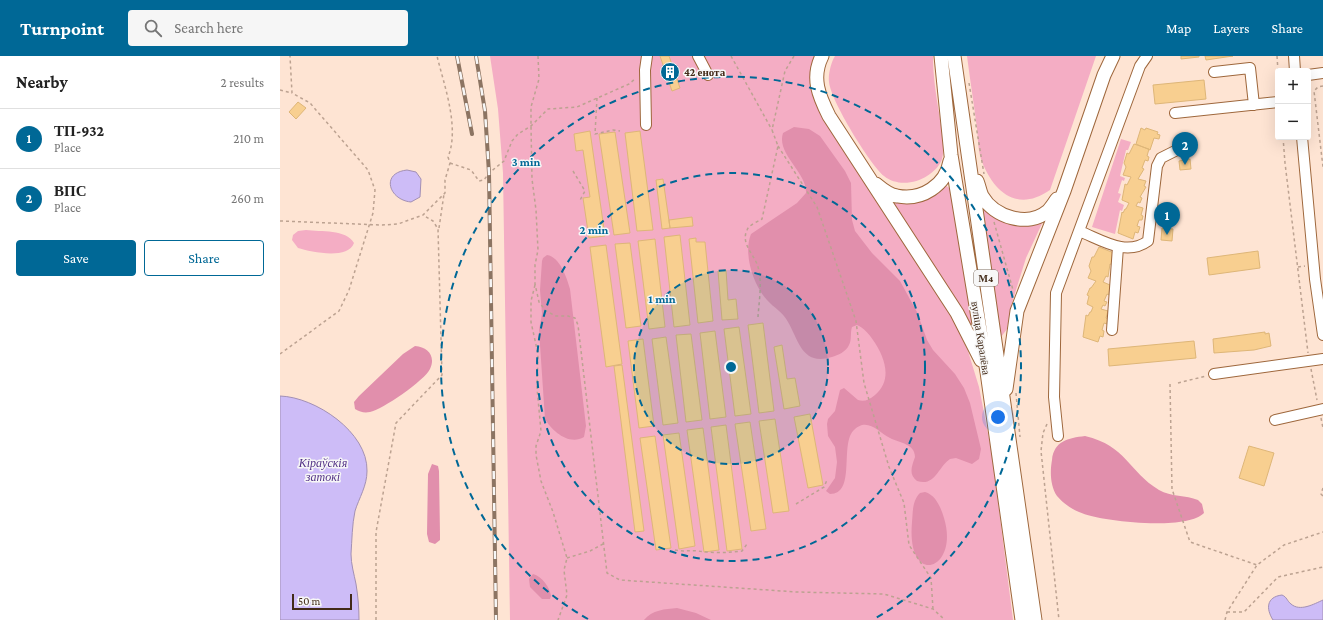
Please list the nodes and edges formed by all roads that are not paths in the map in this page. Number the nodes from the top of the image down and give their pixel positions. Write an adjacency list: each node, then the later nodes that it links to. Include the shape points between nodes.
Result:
1 (647, 56): 19 (street)
2 (698, 56): 13 (street)
3 (822, 56): 24 (main road, via 817,70 816,83 819,95 829,116)
4 (941, 56): 23 (main road, вуліца Каралёва / М4)
5 (954, 56): 22 (main road, вуліца Каралёва / М4)
6 (1104, 56): 14 (main road)
7 (1113, 56): 14 (main road)
8 (1147, 56): 26 (street, via 1140,66)
9 (1294, 56): 10 (street)
10 (1295, 68)
11 (1214, 72): 17 (street, via 1250,68)
12 (1323, 73): 15 (street)
13 (708, 75)
14 (1104, 75): 25 (main road)
15 (1311, 75)
16 (1275, 102): 17 (street)
17 (1254, 104): 18 (street)
18 (1175, 113)
19 (646, 125)
20 (1302, 140): 29 (street, via 1315,279)
21 (1187, 145): 27 (street, via 1160,158 1148,241 1133,248)
22 (968, 151): 25 (main road, via 982,196 991,207 1011,218 1025,219 1047,212); 33 (main road, вуліца Каралёва / М4)
23 (951, 155): 24 (main road, via 948,172 929,192 897,196 885,192); 31 (main road, вуліца Каралёва / М4)
24 (871, 181): 31 (main road, via 957,313)
25 (1064, 191): 33 (main road, via 1017,311)
26 (1079, 231): 27 (street); 36 (street, via 1056,294 1055,410)
27 (1118, 247): 28 (street)
28 (1112, 330)
29 (1323, 335)
30 (1323, 359): 32 (street)
31 (987, 372): 37 (main road, вуліца Каралёва / М4)
32 (1214, 374)
33 (1004, 404): 38 (main road, вуліца Каралёва / М4)
34 (1321, 409): 35 (street)
35 (1275, 420)
36 (1058, 436)
37 (1022, 620)
38 (1035, 620)

